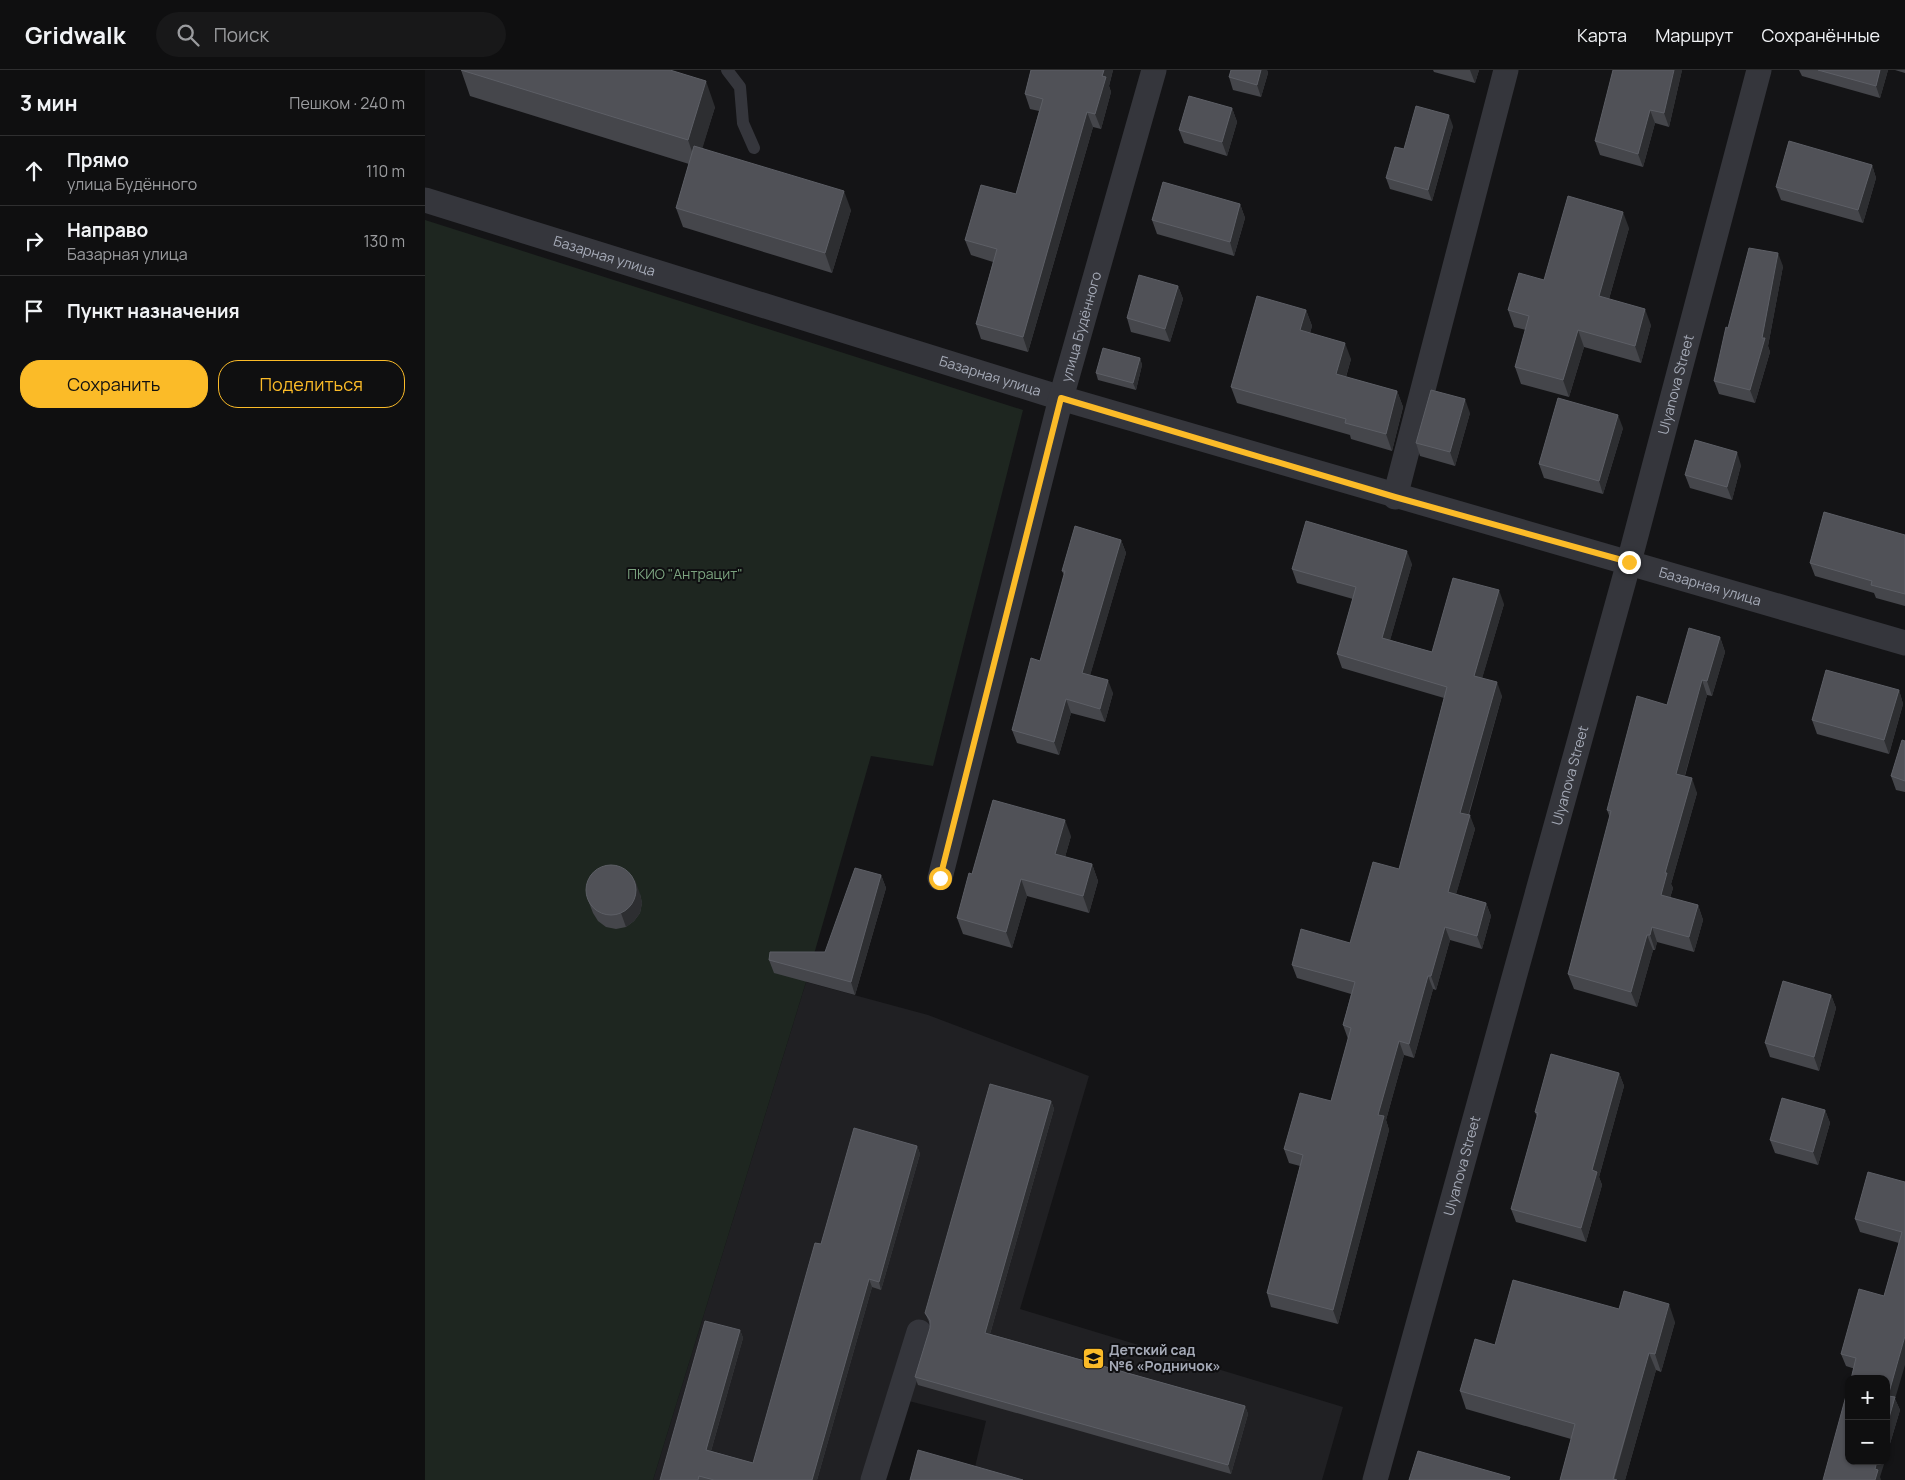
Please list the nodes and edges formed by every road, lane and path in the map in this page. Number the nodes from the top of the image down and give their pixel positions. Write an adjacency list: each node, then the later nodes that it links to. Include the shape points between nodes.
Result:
1 (727, 70): 5 (lane, via 740,87 743,123)
2 (1153, 70): 7 (street, улица Будённого)
3 (1505, 70): 8 (street)
4 (1759, 70): 9 (street, Ulyanova Street)
5 (754, 148)
6 (425, 200): 7 (street, Базарная улица)
7 (1061, 398): 8 (street, Базарная улица); 11 (street, улица Будённого)
8 (1395, 497): 9 (street, Базарная улица)
9 (1629, 562): 10 (street, Базарная улица); 14 (street, Ulyanova Street)
10 (1905, 644)
11 (940, 878)
12 (919, 1332): 13 (street)
13 (873, 1480)
14 (1375, 1480)

